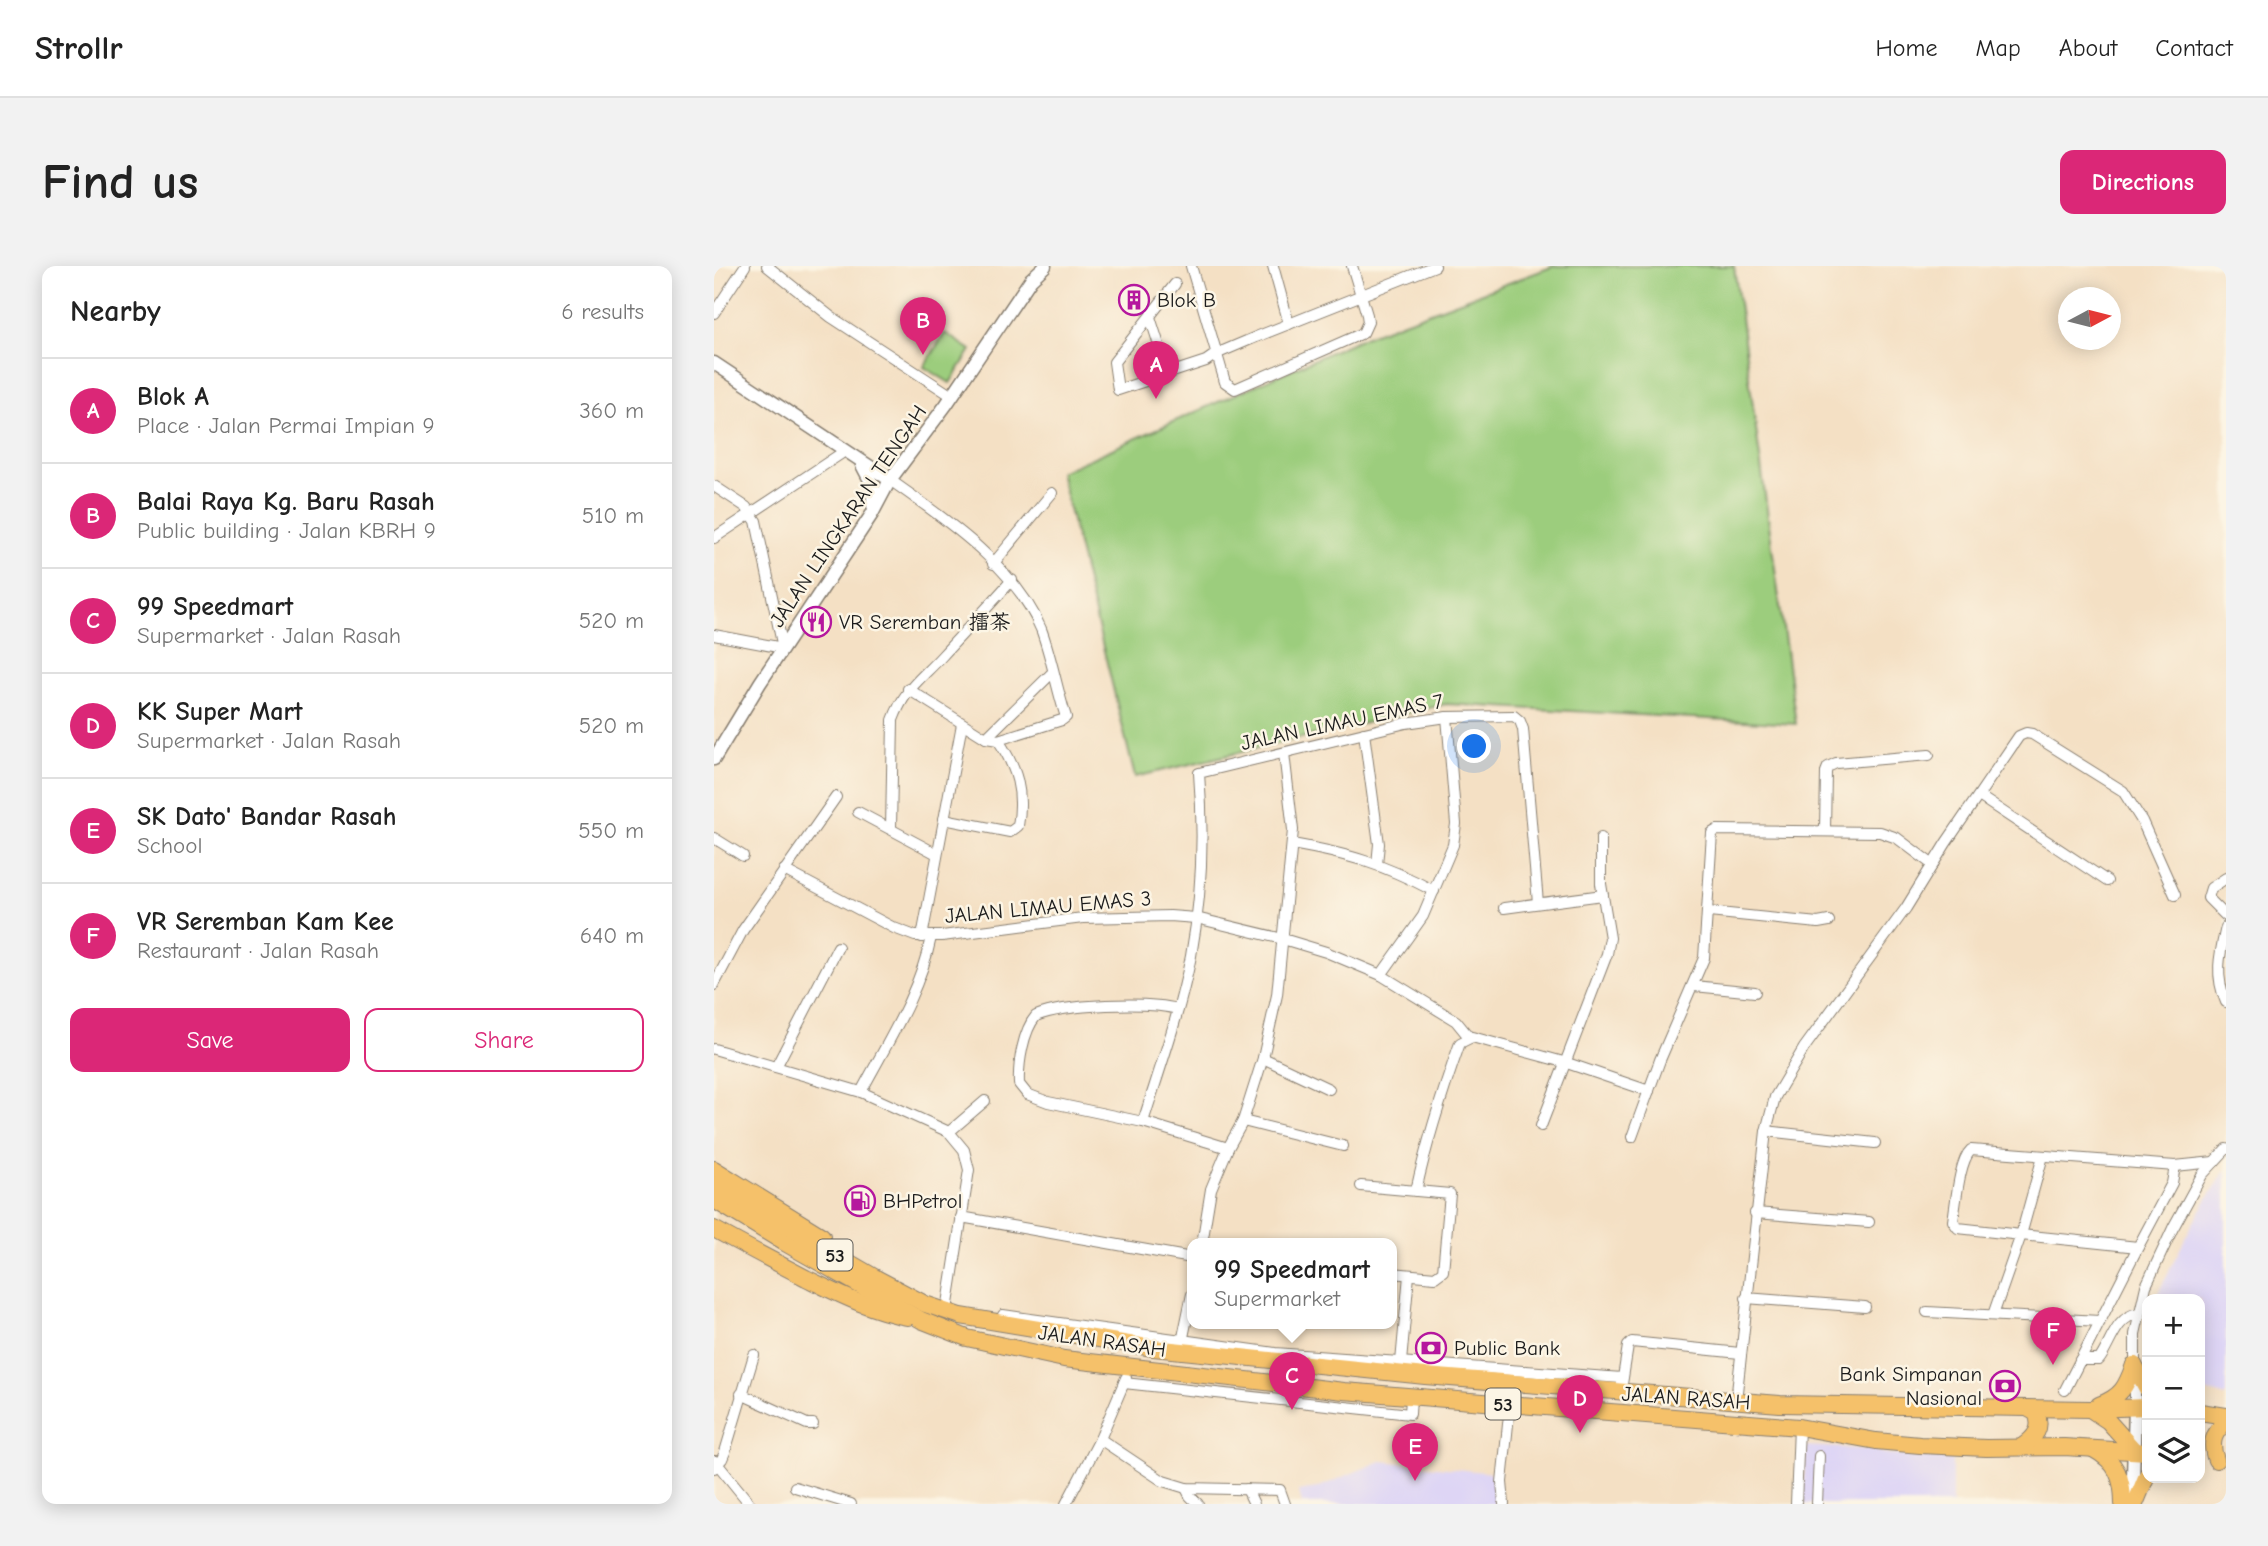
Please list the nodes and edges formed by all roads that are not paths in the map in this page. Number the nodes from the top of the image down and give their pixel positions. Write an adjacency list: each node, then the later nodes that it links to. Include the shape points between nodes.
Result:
1 (745, 266): 10 (street)
2 (767, 266): 16 (street, via 831,317)
3 (1045, 266): 16 (street, JALAN LINGKARAN TENGAH, via 1031,279)
4 (1191, 266): 13 (street)
5 (1273, 266): 12 (street)
6 (1352, 266): 9 (street)
7 (1434, 266): 9 (street)
8 (1175, 284): 11 (street)
9 (1361, 295): 12 (street); 13 (street, via 1368,322 1363,333 1242,388 1226,382)
10 (714, 313)
11 (1150, 317): 15 (street); 15 (street, via 1114,362 1118,390)
12 (1289, 324): 13 (street)
13 (1216, 354): 15 (street)
14 (714, 363): 17 (street)
15 (1168, 373)
16 (952, 396): 19 (street, JALAN LINGKARAN TENGAH)
17 (845, 451): 18 (street); 22 (street)
18 (860, 461): 19 (street); 23 (street, via 873,486)
19 (890, 480): 23 (street, JALAN LINGKARAN TENGAH); 25 (street, via 936,512)
20 (714, 486): 22 (street)
21 (1052, 493): 25 (street)
22 (750, 512): 24 (street); 28 (street, via 756,521)
23 (872, 514): 28 (street, JALAN LINGKARAN TENGAH)
24 (714, 538)
25 (993, 564): 26 (street)
26 (1012, 580): 29 (street, via 1041,631); 30 (street)
27 (714, 635): 28 (street)
28 (783, 648): 38 (street, JALAN LINGKARAN TENGAH)
29 (1052, 673): 34 (street); 35 (street, via 1066,717)
30 (908, 689): 32 (street); 43 (street, via 893,720)
31 (1447, 717): 33 (street, JALAN LIMAU EMAS 7); 55 (street, via 1456,824); 58 (street, JALAN LIMAU EMAS 7, via 1514,716 1520,721)
32 (961, 724): 34 (street); 42 (street)
33 (1364, 733): 36 (street, JALAN LIMAU EMAS 7); 50 (street, via 1380,850)
34 (986, 738): 35 (street)
35 (998, 740): 42 (street, via 1020,785 1018,826 1010,832)
36 (1284, 753): 47 (street); 62 (street, JALAN LIMAU EMAS 7, via 1199,773 1202,830)
37 (1929, 755): 44 (street, via 1828,767)
38 (714, 759)
39 (1979, 796): 51 (street); 54 (street); 57 (street, via 2019,736 2032,734 2123,791 2143,821)
40 (836, 797): 52 (street)
41 (858, 812): 43 (street)
42 (944, 819): 48 (street)
43 (891, 829): 48 (street)
44 (1825, 830): 51 (street, via 1891,834); 60 (street, via 1712,833)
45 (714, 838): 49 (street)
46 (1601, 838): 56 (street)
47 (1292, 844): 50 (street); 66 (street)
48 (937, 854): 65 (street)
49 (743, 856)
50 (1377, 864): 55 (street)
51 (1933, 865): 86 (street, via 1804,1048 1775,1097)
52 (784, 870): 65 (street, JALAN LIMAU EMAS 3, via 894,928); 69 (street, via 743,930)
53 (2226, 878): 61 (street, via 2208,892 2211,903)
54 (2107, 881)
55 (1434, 891): 68 (street, via 1417,925)
56 (1603, 895): 58 (street); 77 (street, via 1610,938 1607,954)
57 (2175, 895)
58 (1538, 904): 59 (street)
59 (1504, 908)
60 (1709, 912): 63 (street); 70 (street, via 1704,958)
61 (2226, 916)
62 (1196, 918): 65 (street, JALAN LIMAU EMAS 3, via 1083,919); 66 (street, JALAN LIMAU EMAS 3); 73 (street)
63 (1829, 921)
64 (2226, 927): 72 (street, via 2218,979)
65 (926, 937): 81 (street, via 925,964)
66 (1283, 939): 68 (street, JALAN LIMAU EMAS 3); 76 (street)
67 (838, 947): 78 (street)
68 (1381, 975): 74 (street, JALAN LIMAU EMAS 3, via 1457,1021)
69 (714, 985)
70 (1694, 986): 71 (street); 80 (street)
71 (1755, 992)
72 (2226, 1002)
73 (1178, 1009): 84 (street); 84 (street, via 1144,1004 1086,1007 1040,1014 1030,1024 1019,1079 1023,1091 1048,1102)
74 (1469, 1037): 77 (street, JALAN LIMAU EMAS 3); 99 (street, via 1461,1043 1442,1096)
75 (714, 1049): 78 (street)
76 (1263, 1058): 79 (street); 83 (street)
77 (1567, 1063): 80 (street, JALAN LIMAU EMAS 3); 85 (street)
78 (776, 1067): 81 (street)
79 (1329, 1089)
80 (1649, 1091): 88 (street)
81 (861, 1092): 87 (street)
82 (985, 1101): 87 (street)
83 (1242, 1121): 90 (street); 91 (street)
84 (1143, 1122): 91 (street)
85 (1541, 1126)
86 (1766, 1130): 89 (street); 101 (street)
87 (949, 1132): 102 (street, via 967,1160)
88 (1632, 1137)
89 (1875, 1143)
90 (1343, 1146)
91 (1228, 1148): 106 (street, via 1210,1189)
92 (2226, 1149): 94 (street)
93 (2043, 1156): 95 (street); 105 (street); 105 (street, via 1978,1149 1966,1155 1954,1226)
94 (2214, 1162): 95 (street); 116 (street, via 2173,1228)
95 (2175, 1166): 107 (street, via 2172,1183)
96 (714, 1169): 111 (highway)
97 (714, 1184): 118 (highway, JALAN RASAH / 53, via 876,1278 925,1304)
98 (1361, 1186): 99 (street)
99 (1416, 1191): 110 (street, via 1447,1192 1450,1198 1443,1271 1435,1277)
100 (714, 1200): 120 (highway, JALAN RASAH / 53)
101 (1755, 1213): 103 (street); 112 (street)
102 (961, 1217): 108 (street); 113 (street)
103 (1869, 1222)
104 (714, 1229): 120 (highway, via 843,1296 885,1313)
105 (2021, 1235): 107 (street); 117 (street)
106 (1203, 1238)
107 (2138, 1247): 121 (street)
108 (1187, 1257)
109 (1397, 1274): 110 (street)
110 (1409, 1275): 126 (street)
111 (917, 1294): 113 (street); 118 (highway)
112 (1746, 1298): 114 (street); 123 (street)
113 (948, 1304): 122 (street)
114 (1865, 1307)
115 (1927, 1312): 117 (street)
116 (2138, 1313): 125 (street, via 2118,1326 2099,1360); 127 (street)
117 (1993, 1315): 121 (street)
118 (961, 1316): 130 (highway, JALAN RASAH / 53, via 1166,1350 1316,1366)
119 (1187, 1318): 122 (street)
120 (921, 1320): 128 (highway, JALAN RASAH / 53, via 967,1338)
121 (2100, 1321): 125 (street)
122 (1182, 1342): 126 (street)
123 (1740, 1353): 130 (street, via 1632,1342); 135 (street)
124 (754, 1355): 133 (street)
125 (2080, 1360): 131 (street)
126 (1401, 1362): 130 (street)
127 (2134, 1365): 129 (highway); 137 (street); 140 (highway, via 2122,1393)
128 (1126, 1375): 132 (highway, JALAN RASAH / 53); 138 (street); 146 (street)
129 (2142, 1380)
130 (1622, 1385): 135 (highway, JALAN RASAH / 53)
131 (2065, 1390)
132 (1343, 1391): 134 (highway, JALAN RASAH / 53); 138 (street)
133 (741, 1394): 144 (street); 152 (street, via 724,1452)
134 (1411, 1397): 136 (highway, JALAN RASAH / 53); 138 (street, via 1410,1414)
135 (1736, 1401): 139 (highway, JALAN RASAH / 53)
136 (1510, 1405): 145 (highway, JALAN RASAH / 53); 164 (street)
137 (2141, 1406): 140 (highway, JALAN RASAH / 53); 149 (street)
138 (1341, 1408)
139 (2028, 1408): 140 (highway, JALAN RASAH / 53); 147 (highway, via 2039,1423 2035,1435)
140 (2090, 1409): 149 (highway)
141 (2205, 1413): 142 (highway)
142 (2226, 1416)
143 (2226, 1422): 151 (highway, via 2213,1437)
144 (813, 1424)
145 (1799, 1427): 147 (highway, JALAN RASAH / 53, via 1920,1445); 165 (street)
146 (1100, 1439): 155 (street, via 1163,1481); 160 (street)
147 (2023, 1446): 148 (highway, JALAN RASAH / 53)
148 (2091, 1448): 149 (highway, JALAN RASAH / 53); 167 (highway, via 2115,1464 2123,1483)
149 (2141, 1451): 168 (street)
150 (1819, 1456): 166 (street)
151 (2214, 1460)
152 (715, 1464): 158 (street)
153 (2144, 1483): 169 (highway)
154 (795, 1487): 157 (street)
155 (1186, 1488): 156 (street); 161 (street)
156 (1247, 1489): 162 (street); 163 (street, via 1280,1490)
157 (826, 1501): 159 (street)
158 (750, 1504)
159 (850, 1504)
160 (1066, 1504)
161 (1198, 1504)
162 (1254, 1504)
163 (1285, 1504)
164 (1504, 1504)
165 (1796, 1504)
166 (1817, 1504)
167 (2123, 1504)
168 (2129, 1504)
169 (2136, 1504)

